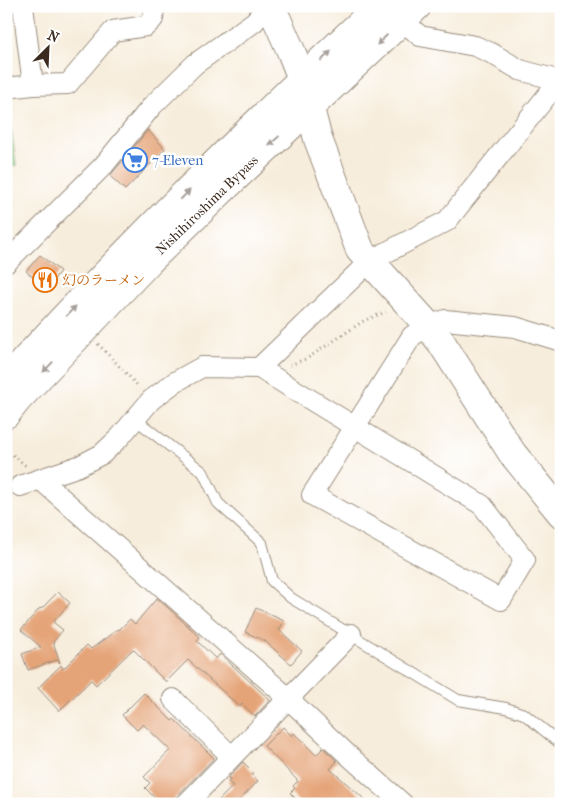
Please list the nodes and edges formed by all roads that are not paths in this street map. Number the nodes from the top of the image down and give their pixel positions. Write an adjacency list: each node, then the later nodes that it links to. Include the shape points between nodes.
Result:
1 (23, 6): 8 (street)
2 (154, 6): 8 (street, via 153,19 146,26 114,32 68,84)
3 (269, 6): 6 (main road, via 289,44); 11 (street, via 254,22 195,64 152,106 104,165)
4 (379, 6): 6 (main road, Nishihiroshima Bypass, one-way to 4)
5 (410, 13): 7 (street, via 420,36 475,46 520,70); 10 (main road, Nishihiroshima Bypass, one-way to 10)
6 (302, 79): 10 (main road); 16 (main road, Nishihiroshima Bypass, one-way to 6, via 38,346 133,246)
7 (561, 82): 12 (street, via 447,221)
8 (33, 84): 9 (street)
9 (6, 88)
10 (310, 108): 12 (main road, via 318,139 358,246); 16 (main road, Nishihiroshima Bypass, one-way to 16, via 156,254)
11 (6, 263)
12 (370, 263): 13 (main road); 15 (street)
13 (420, 316): 14 (street, via 515,327); 18 (street, via 412,336); 21 (main road, via 456,365 512,453)
14 (561, 341)
15 (259, 368): 17 (street, via 202,367 151,400); 18 (street)
16 (9, 404)
17 (135, 419): 19 (street, via 102,454); 22 (lane, via 203,472 218,503 262,543 272,580 291,598)
18 (355, 426): 18 (street, via 482,505 525,560 501,600 312,495)
19 (41, 480): 20 (street); 23 (street)
20 (20, 486)
21 (561, 512)
22 (351, 634): 23 (street); 25 (lane, via 458,700 524,714)
23 (288, 698): 26 (street); 28 (street)
24 (173, 699): 26 (street)
25 (561, 744)
26 (231, 756): 27 (street)
27 (186, 804)
28 (403, 804)

